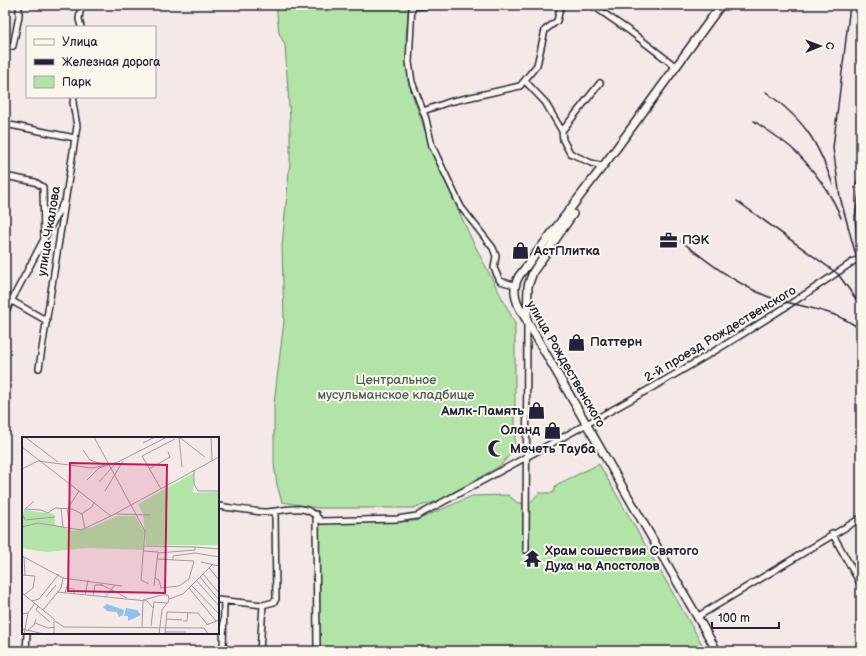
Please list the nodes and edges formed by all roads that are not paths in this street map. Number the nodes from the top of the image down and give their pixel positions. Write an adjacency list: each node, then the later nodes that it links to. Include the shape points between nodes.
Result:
1 (19, 5): 9 (street, via 13,46)
2 (80, 5): 8 (street)
3 (431, 5): 7 (street)
4 (561, 5): 11 (street, via 557,21 545,30 538,65)
5 (592, 5): 10 (street)
6 (721, 5): 10 (main road)
7 (412, 6): 14 (street, via 410,69 412,82)
8 (81, 26)
9 (6, 48)
10 (675, 66): 18 (main road)
11 (525, 81): 14 (street, via 520,86); 16 (street, via 545,102)
12 (600, 83): 16 (street)
13 (74, 98): 17 (street, улица Чкалова, via 77,126)
14 (423, 110): 26 (street, via 432,146 461,207 493,248 496,256 494,268 500,280)
15 (5, 124): 17 (street)
16 (562, 131): 19 (street, via 563,140 570,153)
17 (75, 138): 21 (street, улица Чкалова)
18 (616, 149): 19 (main road); 25 (main road, via 532,272)
19 (603, 166): 24 (main road)
20 (5, 176): 22 (street, via 35,182 43,187)
21 (65, 199): 22 (street); 30 (street, улица Чкалова)
22 (44, 240): 28 (street)
23 (861, 259): 33 (street, 2-й проезд Рождественского, via 854,261 793,304)
24 (519, 276): 25 (main road, via 528,276); 26 (main road)
25 (528, 283): 26 (main road, via 520,287); 31 (main road)
26 (514, 285): 31 (main road, улица Рождественского, via 519,307)
27 (5, 294): 28 (street)
28 (12, 301): 29 (street); 30 (street)
29 (5, 313)
30 (47, 320): 32 (street, улица Чкалова)
31 (527, 320): 33 (main road, улица Рождественского); 34 (street)
32 (39, 368)
33 (587, 424): 34 (street, 2-й проезд Рождественского); 44 (main road, улица Рождественского)
34 (526, 457): 37 (street, 2-й проезд Рождественского, via 417,516 398,519 321,521); 40 (street)
35 (219, 506): 36 (street)
36 (275, 512): 37 (street, via 289,508); 43 (street, via 276,599 270,604)
37 (316, 514): 49 (street)
38 (861, 518): 39 (street)
39 (832, 533): 41 (street); 44 (street)
40 (526, 550)
41 (861, 585)
42 (221, 600): 43 (street); 47 (street)
43 (264, 604): 48 (street)
44 (697, 617): 50 (main road, улица Рождественского)
45 (27, 634): 46 (street)
46 (26, 651)
47 (223, 651)
48 (260, 651)
49 (317, 651)
50 (717, 651)

